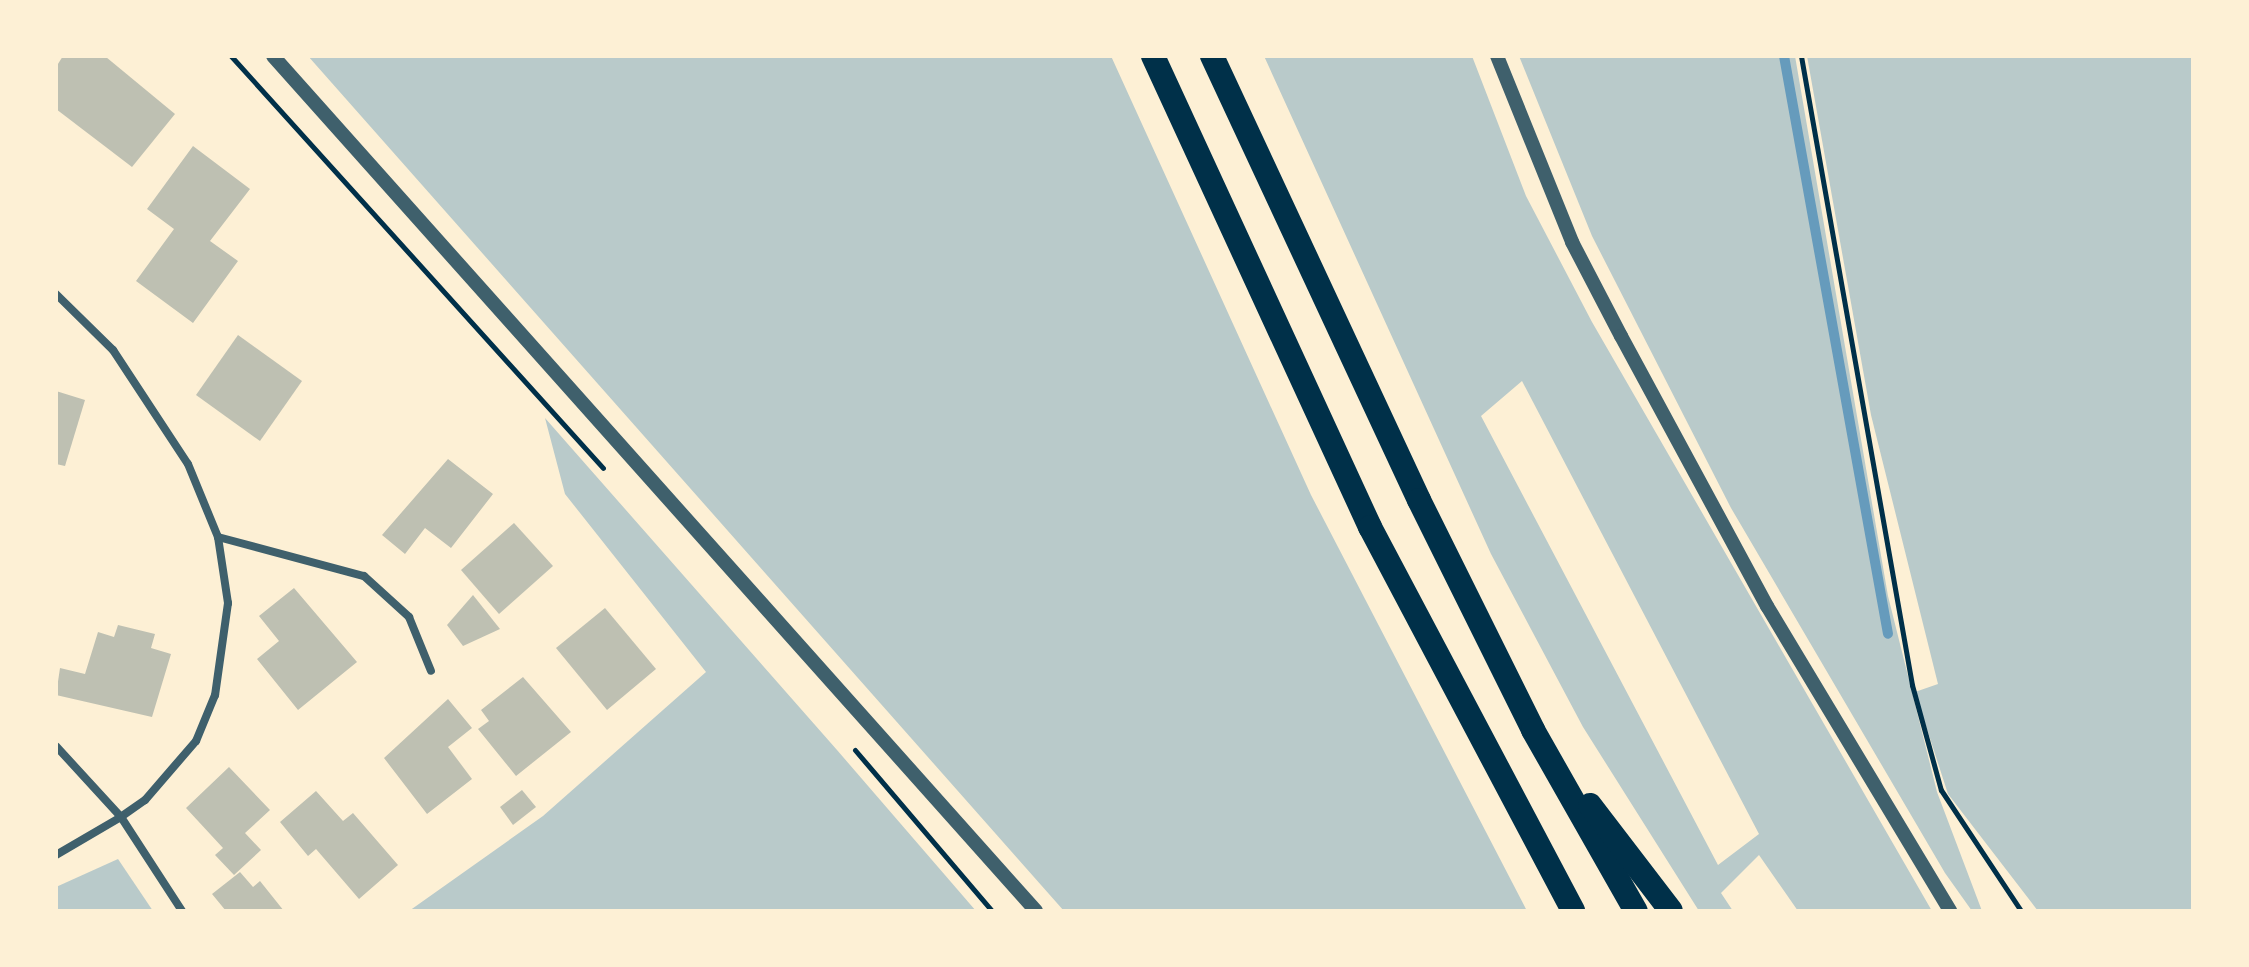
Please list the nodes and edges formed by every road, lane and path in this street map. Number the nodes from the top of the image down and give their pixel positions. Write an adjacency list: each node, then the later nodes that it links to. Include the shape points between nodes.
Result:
1 (231, 56): 8 (path)
2 (273, 56): 18 (street)
3 (1153, 56): 19 (highway, via 1363,513)
4 (1212, 56): 11 (highway, via 1344,348)
5 (1497, 56): 22 (street, via 1572,242 1621,336 1774,618)
6 (1801, 56): 23 (path, via 1912,685 1941,790)
7 (56, 294): 9 (street, via 151,401)
8 (615, 481)
9 (218, 537): 10 (street, via 364,576 409,617); 14 (street, via 228,603 215,695 172,774)
10 (431, 671)
11 (1533, 730): 20 (highway); 21 (highway)
12 (844, 737): 17 (path)
13 (56, 746): 14 (street)
14 (121, 817): 15 (street); 16 (street)
15 (56, 855)
16 (182, 911)
17 (992, 911)
18 (1036, 911)
19 (1573, 911)
20 (1636, 911)
21 (1671, 911)
22 (1950, 911)
23 (2021, 911)

